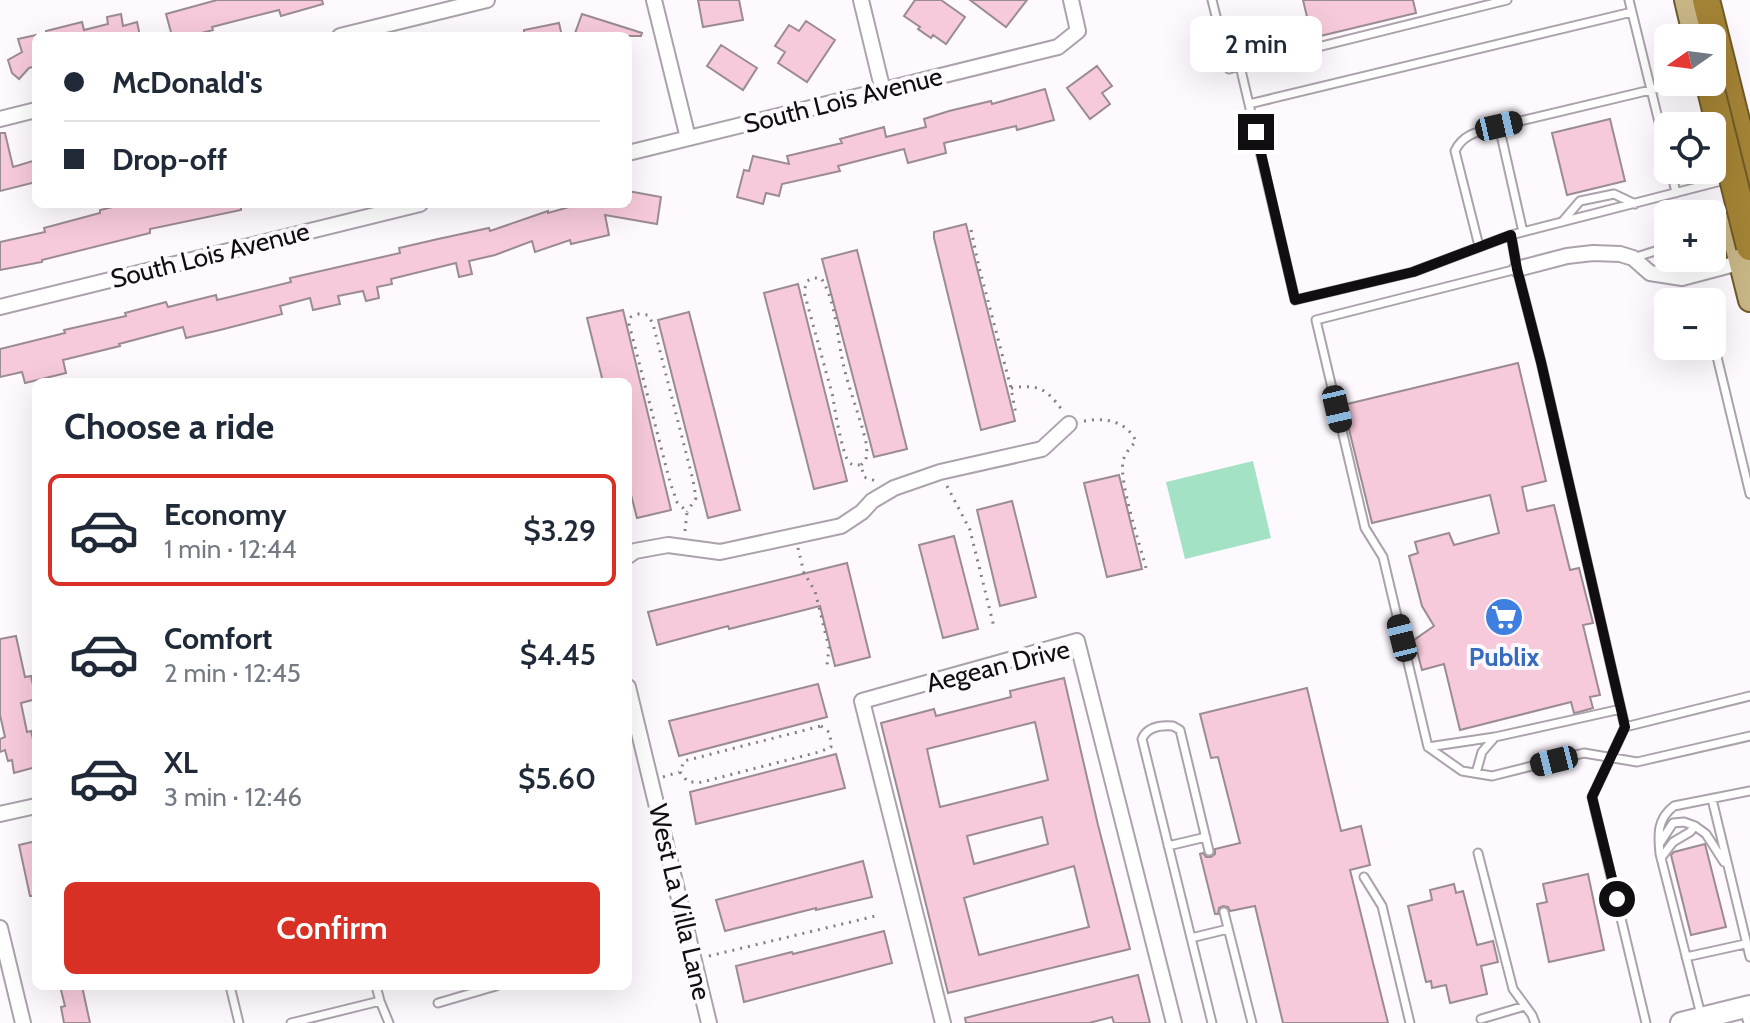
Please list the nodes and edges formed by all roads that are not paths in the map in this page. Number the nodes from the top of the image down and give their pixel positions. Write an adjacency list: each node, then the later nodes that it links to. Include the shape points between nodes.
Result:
1 (487, 0): 15 (street)
2 (654, 0): 28 (street)
3 (861, 0): 19 (street)
4 (1071, 0): 19 (street, South Lois Avenue, via 1078,31 1058,47)
5 (1212, 0): 16 (lane, via 1229,69)
6 (1507, 0): 16 (lane)
7 (1629, 0): 12 (lane)
8 (1676, 0): 13 (main road)
9 (1687, 0): 14 (highway)
10 (1706, 0): 30 (highway)
11 (1718, 0): 27 (main road)
12 (1632, 12): 18 (lane); 22 (lane)
13 (1682, 24)
14 (1693, 24)
15 (356, 32)
16 (1240, 66): 22 (lane)
17 (1654, 89): 18 (lane)
18 (1651, 90): 24 (lane); 26 (lane)
19 (883, 91): 28 (street, South Lois Avenue)
20 (1710, 96): 39 (main road, via 1738,214)
21 (1710, 96): 44 (highway, bridge)
22 (1249, 104): 41 (lane, via 1295,300 1413,272)
23 (32, 111): 25 (street)
24 (1656, 112)
25 (0, 119)
26 (1499, 126): 38 (lane); 41 (lane, via 1469,135 1455,151)
27 (1750, 134)
28 (688, 138): 29 (street, South Lois Avenue)
29 (632, 152)
30 (1750, 177)
31 (1674, 184): 34 (lane)
32 (1710, 184): 34 (lane)
33 (1722, 184): 44 (main road)
34 (1676, 193): 35 (lane)
35 (1635, 204): 37 (lane); 37 (lane, via 1614,194 1580,201)
36 (404, 208): 47 (street, South Lois Avenue)
37 (1562, 222): 38 (lane)
38 (1523, 232): 40 (lane)
39 (1750, 232)
40 (1511, 235): 41 (lane); 45 (lane)
41 (1479, 246)
42 (1654, 251): 43 (lane)
43 (1633, 258): 44 (street, via 1650,273 1682,278); 45 (street, via 1593,253)
44 (1748, 259): 46 (main road)
45 (1517, 269): 54 (lane); 58 (lane, via 1316,320 1365,528 1383,557)
46 (1750, 300)
47 (0, 307)
48 (1718, 360): 50 (lane)
49 (1069, 424): 51 (street, via 1042,449 894,488 841,526 720,552 668,545)
50 (1750, 494)
51 (632, 553)
52 (1750, 696): 55 (lane)
53 (632, 704): 94 (street, West La Villa Lane)
54 (1621, 709): 55 (lane); 57 (lane)
55 (1625, 727): 59 (lane)
56 (1750, 736): 59 (lane, via 1637,762)
57 (1495, 737): 58 (lane); 60 (lane, via 1482,752)
58 (1428, 747): 60 (lane, via 1462,771)
59 (1611, 757): 60 (lane, via 1584,753 1492,776); 101 (lane, via 1592,797)
60 (1476, 773)
61 (1750, 791): 62 (lane)
62 (1712, 799): 67 (lane, via 1664,813); 72 (lane)
63 (32, 807): 64 (street)
64 (0, 814)
65 (1695, 826): 67 (lane, via 1673,823); 71 (lane); 72 (lane)
66 (1206, 837): 68 (lane); 68 (lane, via 1180,730 1165,725 1150,729 1142,739); 69 (lane)
67 (1659, 845): 71 (lane)
68 (1168, 846): 77 (lane)
69 (1209, 851)
70 (1478, 853): 86 (lane, via 1513,989)
71 (1661, 858): 79 (lane)
72 (1728, 868): 78 (lane)
73 (1364, 877): 99 (lane, via 1382,906)
74 (1224, 912): 76 (lane)
75 (0, 928): 90 (street)
76 (1228, 929): 77 (lane); 98 (lane)
77 (1191, 938): 97 (lane)
78 (1745, 944): 79 (lane); 80 (lane)
79 (1686, 957): 88 (lane)
80 (1750, 957)
81 (231, 990): 91 (lane)
82 (377, 990): 84 (lane)
83 (482, 990): 85 (lane)
84 (380, 1001): 92 (lane); 93 (lane)
85 (438, 1003)
86 (1525, 1006): 89 (lane); 100 (lane)
87 (1747, 1012): 88 (main road)
88 (1702, 1018): 102 (main road)
89 (1481, 1019)
90 (23, 1023)
91 (239, 1023)
92 (291, 1023)
93 (389, 1023)
94 (709, 1023)
95 (943, 1023): 96 (street, Aegean Drive, via 862,701 1077,641)
96 (1174, 1023)
97 (1212, 1023)
98 (1252, 1023)
99 (1410, 1023)
100 (1535, 1023)
101 (1646, 1023)
102 (1681, 1023)

